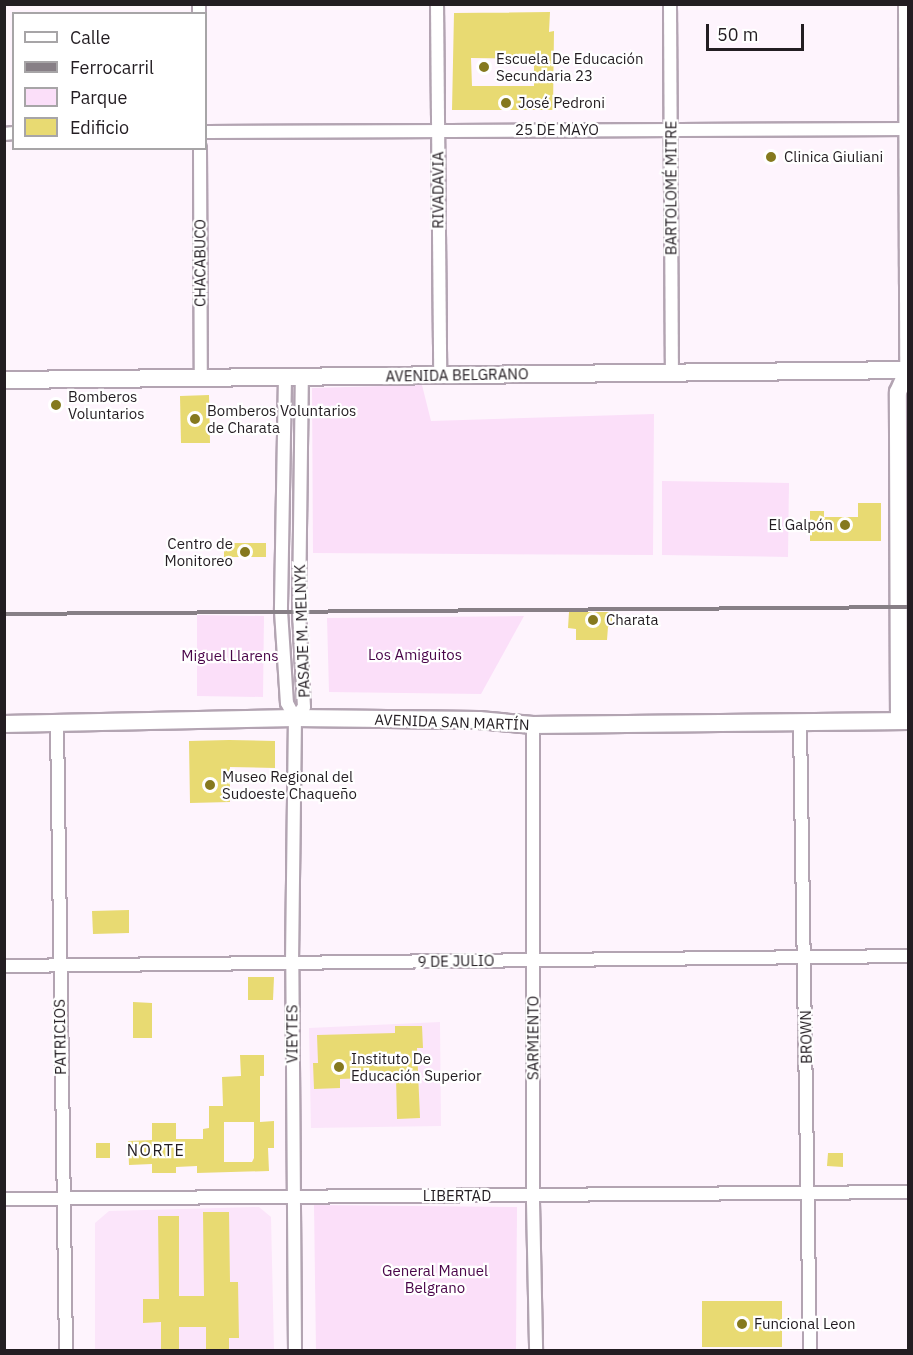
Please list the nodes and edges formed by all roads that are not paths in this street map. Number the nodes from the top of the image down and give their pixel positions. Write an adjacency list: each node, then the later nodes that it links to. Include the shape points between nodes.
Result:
1 (437, 4): 6 (street, RIVADAVIA)
2 (670, 4): 5 (street, BARTOLOMÉ MITRE)
3 (907, 4): 4 (main road)
4 (908, 129): 5 (street, 25 DE MAYO); 9 (main road)
5 (671, 130): 6 (street, 25 DE MAYO); 10 (street, BARTOLOMÉ MITRE)
6 (438, 131): 7 (street, 25 DE MAYO); 11 (street, RIVADAVIA)
7 (207, 132)
8 (200, 150): 13 (street, CHACABUCO)
9 (908, 370): 10 (main road, AVENIDA BELGRANO); 16 (main road, via 898,392)
10 (672, 372): 11 (main road, AVENIDA BELGRANO)
11 (440, 375): 12 (main road, AVENIDA BELGRANO)
12 (294, 377): 13 (main road, AVENIDA BELGRANO); 15 (street, PASAJE M. MELNYK, via 281,611 287,703); 15 (street, PASAJE M. MELNYK, via 304,707)
13 (201, 378): 14 (main road, AVENIDA BELGRANO)
14 (4, 380)
15 (295, 718): 17 (main road, AVENIDA SAN MARTÍN); 20 (main road, AVENIDA SAN MARTÍN, via 479,720); 24 (street, VIEYTES)
16 (904, 721): 18 (main road, AVENIDA SAN MARTÍN)
17 (57, 723): 19 (main road, AVENIDA SAN MARTÍN); 25 (street, PATRICIOS)
18 (800, 723): 20 (main road, AVENIDA SAN MARTÍN); 22 (street, BROWN)
19 (4, 724)
20 (533, 725): 23 (street, SARMIENTO)
21 (909, 956): 22 (street, 9 DE JULIO)
22 (805, 957): 23 (street, 9 DE JULIO); 28 (street, BROWN)
23 (533, 960): 24 (street, 9 DE JULIO); 29 (street, SARMIENTO)
24 (292, 962): 25 (street, 9 DE JULIO); 30 (street, VIEYTES)
25 (59, 965): 26 (street, 9 DE JULIO); 31 (street, PATRICIOS)
26 (4, 966)
27 (909, 1192): 28 (street, LIBERTAD)
28 (808, 1193): 29 (street, LIBERTAD); 36 (street, BROWN)
29 (532, 1196): 30 (street, LIBERTAD); 35 (street, SARMIENTO)
30 (293, 1197): 31 (street, LIBERTAD); 34 (street, VIEYTES)
31 (63, 1198): 32 (street, LIBERTAD); 33 (street, PATRICIOS)
32 (4, 1199)
33 (66, 1350)
34 (295, 1350)
35 (536, 1350)
36 (810, 1350)

